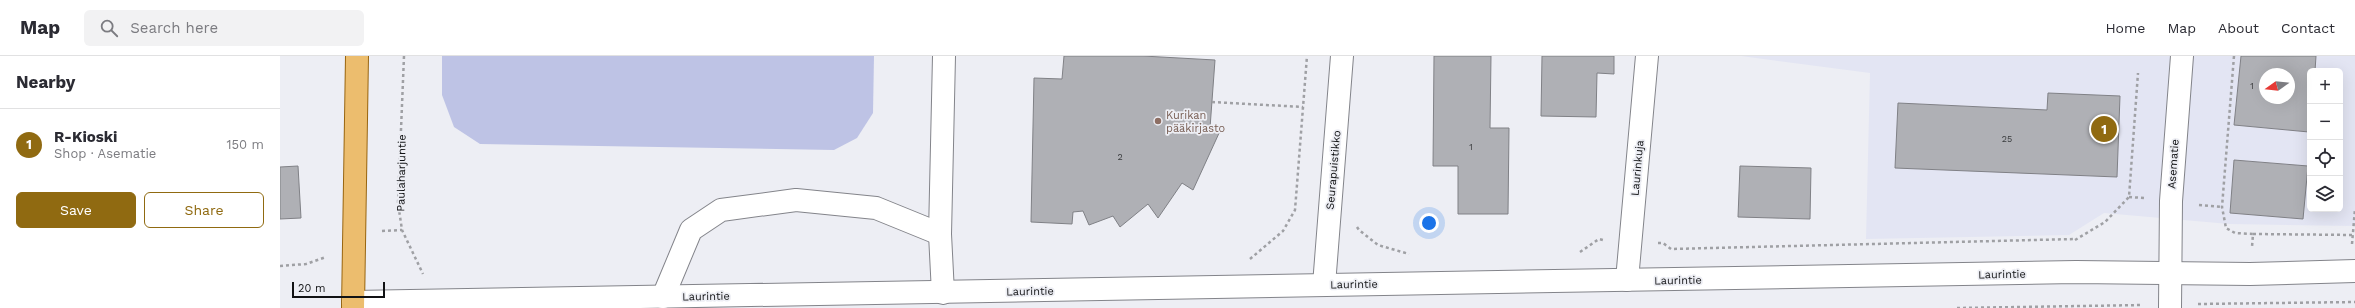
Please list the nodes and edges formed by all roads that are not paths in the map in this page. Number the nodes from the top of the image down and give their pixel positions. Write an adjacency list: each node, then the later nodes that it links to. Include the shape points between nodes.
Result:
1 (357, 56): 13 (main road)
2 (944, 56): 6 (street)
3 (1342, 56): 10 (street, Seurapuistikko)
4 (1647, 56): 9 (street, Laurinkuja)
5 (2182, 56): 8 (street, Asematie, via 2171,201)
6 (940, 234): 11 (street); 12 (street, via 876,208 796,200 721,210 691,230)
7 (2352, 271): 8 (street, Laurintie, via 2250,274)
8 (2170, 272): 9 (street, Laurintie); 14 (street, Asematie)
9 (1627, 280): 10 (street, Laurintie)
10 (1324, 285): 11 (street, Laurintie)
11 (943, 293): 12 (street, Laurintie)
12 (663, 297): 13 (street, Laurintie, via 426,300)
13 (353, 305)
14 (2170, 308)

